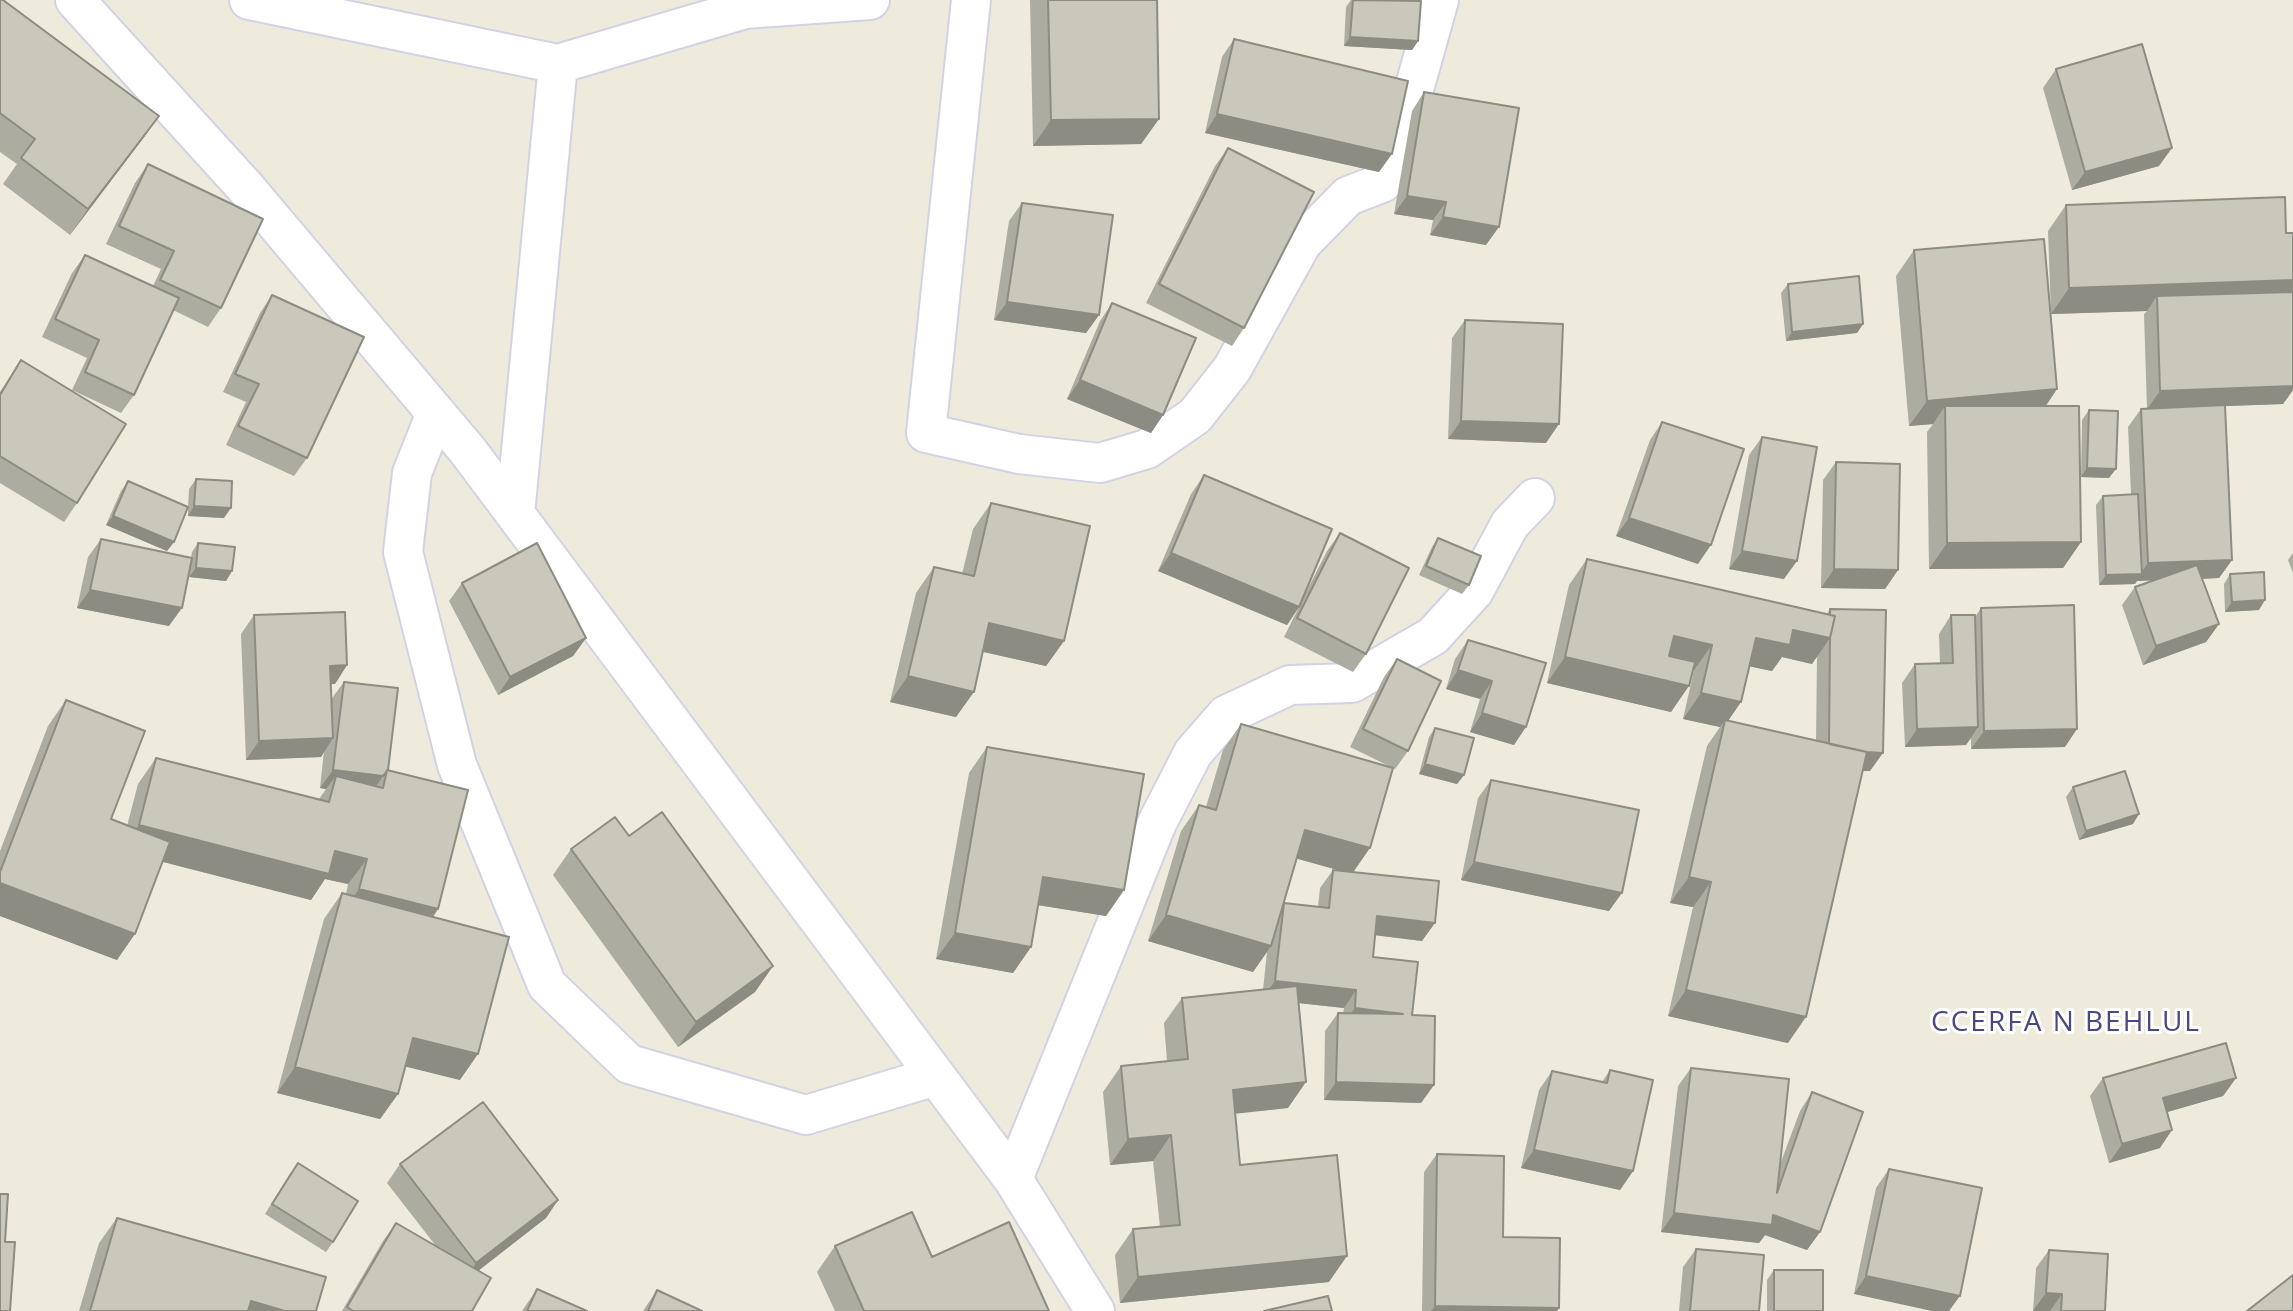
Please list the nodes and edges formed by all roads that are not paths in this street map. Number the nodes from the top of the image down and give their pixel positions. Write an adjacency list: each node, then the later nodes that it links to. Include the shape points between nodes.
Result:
1 (75, 0): 7 (street, via 247,188)
2 (249, 0): 6 (street)
3 (870, 0): 6 (street, via 745,9)
4 (971, 0): 5 (street, via 926,433 1019,454 1100,463 1147,449 1195,416 1232,369 1302,243 1348,196 1382,183)
5 (1440, 0)
6 (558, 64): 9 (street)
7 (436, 413): 9 (street); 10 (street, via 412,472 403,552 457,765 547,985 629,1064 806,1115)
8 (1535, 498): 11 (street, via 1510,524 1474,591 1433,636 1352,683 1290,685 1226,715 1193,753 1157,823)
9 (515, 514): 10 (street)
10 (936, 1076): 11 (street)
11 (1013, 1179): 12 (street)
12 (1095, 1311)

